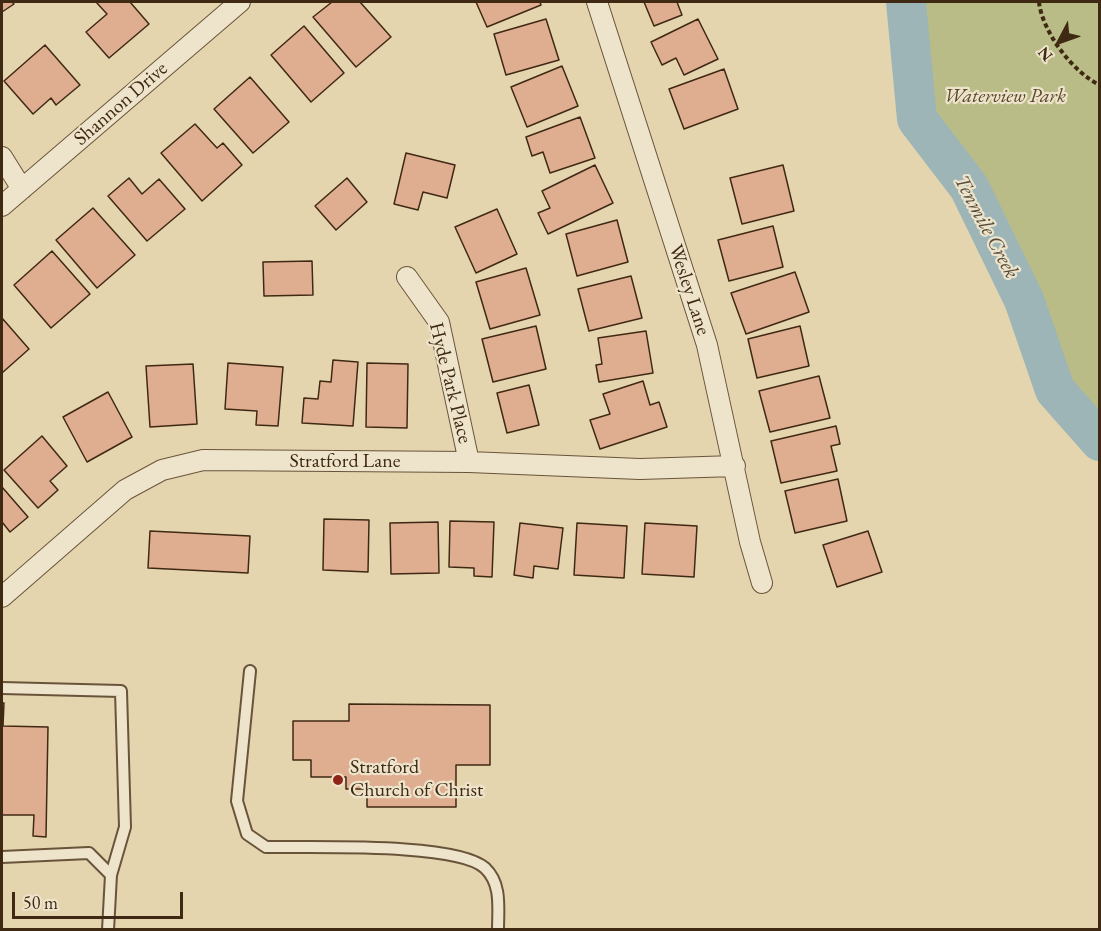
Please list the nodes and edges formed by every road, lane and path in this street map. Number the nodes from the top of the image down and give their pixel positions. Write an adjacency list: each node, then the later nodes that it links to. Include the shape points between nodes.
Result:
1 (240, 2): 6 (street, Shannon Drive)
2 (597, 2): 10 (street, Wesley Lane, via 707,345)
3 (1039, 2): 4 (path, via 1059,50)
4 (1100, 86)
5 (2, 157): 6 (street)
6 (22, 189): 7 (street, Shannon Drive)
7 (2, 206)
8 (407, 277): 9 (street, Hyde Park Place, via 439,322)
9 (469, 462): 10 (street, Stratford Lane, via 640,469); 12 (street, Stratford Lane, via 235,459 203,460 162,470 125,490)
10 (735, 466): 11 (street, Wesley Lane)
11 (762, 583)
12 (2, 597)
13 (250, 671): 18 (lane, via 237,801 247,834 266,847 408,850 472,859 487,869 499,890)
14 (2, 688): 16 (lane, via 121,691 125,827)
15 (2, 857): 16 (lane, via 89,853)
16 (111, 875): 17 (lane)
17 (108, 930)
18 (498, 930)

